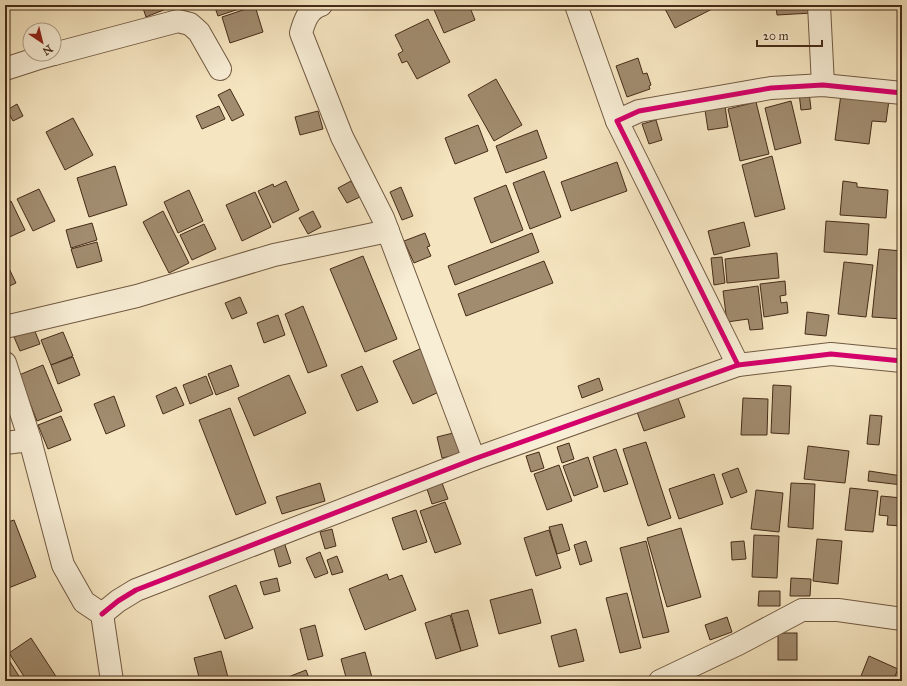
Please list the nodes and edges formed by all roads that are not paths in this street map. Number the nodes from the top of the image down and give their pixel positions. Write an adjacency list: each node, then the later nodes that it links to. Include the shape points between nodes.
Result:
1 (321, 5): 11 (street, via 305,19 300,33 342,137)
2 (576, 5): 10 (street)
3 (819, 5): 8 (street)
4 (62, 52): 7 (street, via 178,21 190,24 200,32)
5 (27, 62): 6 (street)
6 (5, 69)
7 (220, 69)
8 (823, 85): 9 (street); 10 (street, via 771,88 639,111)
9 (902, 93)
10 (617, 121): 15 (street)
11 (388, 231): 12 (street, via 274,255 137,296); 18 (street)
12 (5, 327)
13 (902, 361): 15 (street, via 831,354)
14 (5, 363): 16 (street)
15 (738, 365): 18 (street)
16 (30, 440): 17 (street); 19 (street, via 63,565 84,602)
17 (5, 443)
18 (474, 459): 19 (street, via 136,590)
19 (102, 614): 21 (street)
20 (902, 619): 22 (street, via 838,610 802,610)
21 (112, 681)
22 (660, 681)

